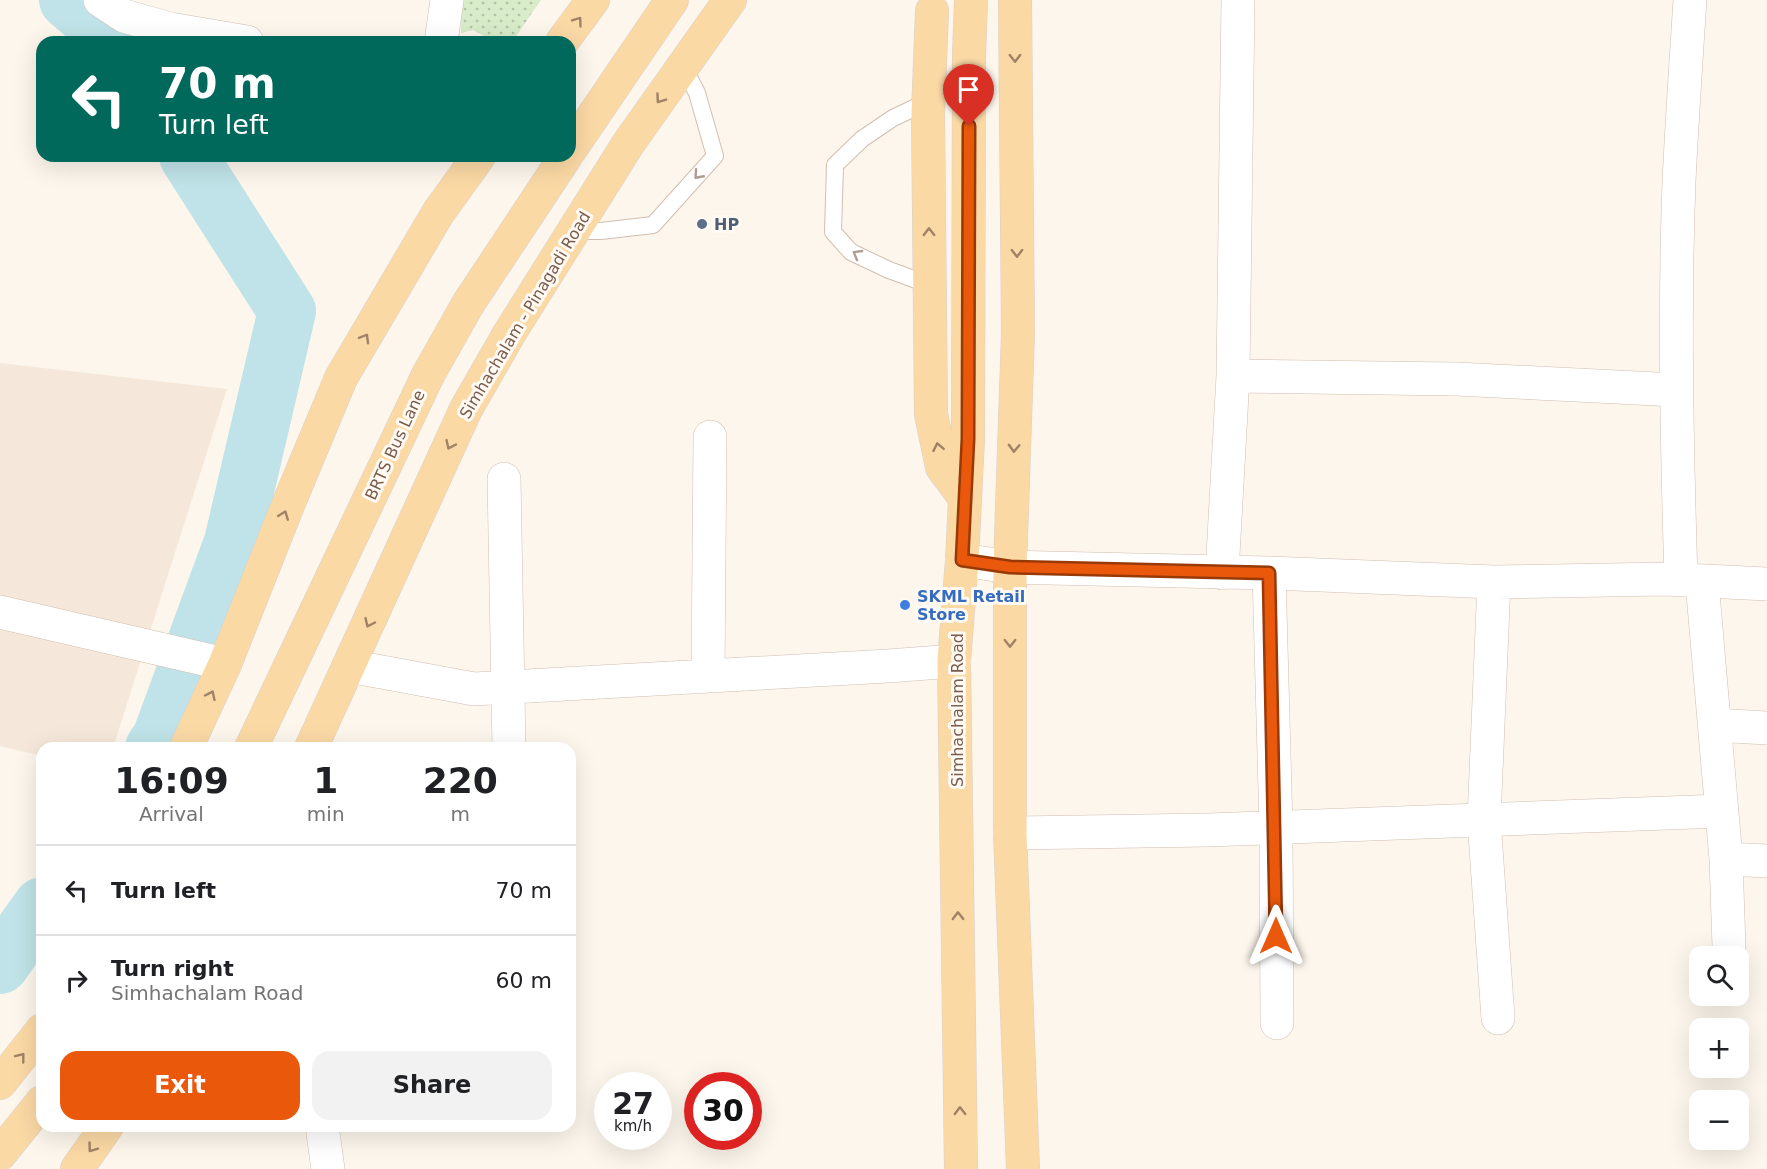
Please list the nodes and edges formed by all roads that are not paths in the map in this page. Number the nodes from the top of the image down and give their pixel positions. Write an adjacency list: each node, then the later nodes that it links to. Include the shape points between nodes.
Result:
1 (100, 0): 11 (street, via 124,16)
2 (447, 0): 12 (street)
3 (593, 0): 13 (main road, one-way to 3)
4 (672, 0): 17 (main road)
5 (730, 0): 15 (main road, Simhachalam - Pinagadi Road)
6 (971, 0): 14 (main road, Simhachalam Road)
7 (1015, 0): 28 (main road, one-way to 28, via 1018,333)
8 (1238, 0): 22 (street)
9 (1690, 0): 23 (street, via 1680,181)
10 (927, 5): 14 (main road); 16 (main road)
11 (211, 36)
12 (442, 36)
13 (566, 36)
14 (969, 55): 26 (main road, Simhachalam Road)
15 (683, 66): 20 (main road, Simhachalam - Pinagadi Road, one-way to 20); 20 (lane, one-way to 20, via 697,93 715,156 653,225)
16 (929, 100): 21 (main road, one-way to 16); 21 (lane, one-way to 16, via 851,252 833,232 835,165 862,139)
17 (576, 141)
18 (475, 162): 36 (main road, one-way to 18, via 341,378 438,213)
19 (562, 162): 43 (main road, BRTS Bus Lane, via 468,303 428,375)
20 (574, 231): 37 (main road, Simhachalam - Pinagadi Road, one-way to 37, via 466,409)
21 (930, 285): 26 (main road, one-way to 21, via 942,466 931,414)
22 (1233, 376): 23 (street, via 1456,379); 29 (street)
23 (1677, 390): 31 (street)
24 (710, 437): 38 (street)
25 (504, 479): 39 (street)
26 (965, 498): 27 (main road, Simhachalam Road)
27 (962, 560): 28 (street); 35 (main road, Simhachalam Road)
28 (1010, 567): 29 (street); 49 (main road, one-way to 49)
29 (1222, 573): 30 (street)
30 (1269, 573): 32 (street); 48 (street)
31 (1691, 581): 32 (street); 33 (street); 40 (street)
32 (1494, 582): 47 (street)
33 (1767, 584)
34 (0, 612): 36 (street)
35 (954, 661): 38 (street); 63 (main road, Simhachalam Road, one-way to 35)
36 (224, 663): 42 (main road, one-way to 36)
37 (349, 666): 39 (street, via 474,689); 44 (main road, Simhachalam - Pinagadi Road)
38 (708, 676): 39 (street)
39 (508, 687): 45 (street)
40 (1714, 725): 41 (street); 46 (street)
41 (1767, 728)
42 (189, 742)
43 (254, 742)
44 (314, 742)
45 (509, 742)
46 (1721, 812): 47 (street); 50 (street)
47 (1484, 820): 48 (street); 53 (street)
48 (1276, 827): 49 (street); 54 (street)
49 (1010, 833): 64 (main road)
50 (1726, 859): 51 (street); 52 (street)
51 (1767, 861)
52 (1729, 946)
53 (1498, 1018)
54 (1277, 1023)
55 (36, 1038): 56 (main road, one-way to 55)
56 (0, 1083)
57 (36, 1109): 60 (main road)
58 (103, 1132): 61 (main road, one-way to 61)
59 (323, 1132): 62 (street)
60 (0, 1154)
61 (77, 1169)
62 (328, 1169)
63 (961, 1169)
64 (1023, 1169)

